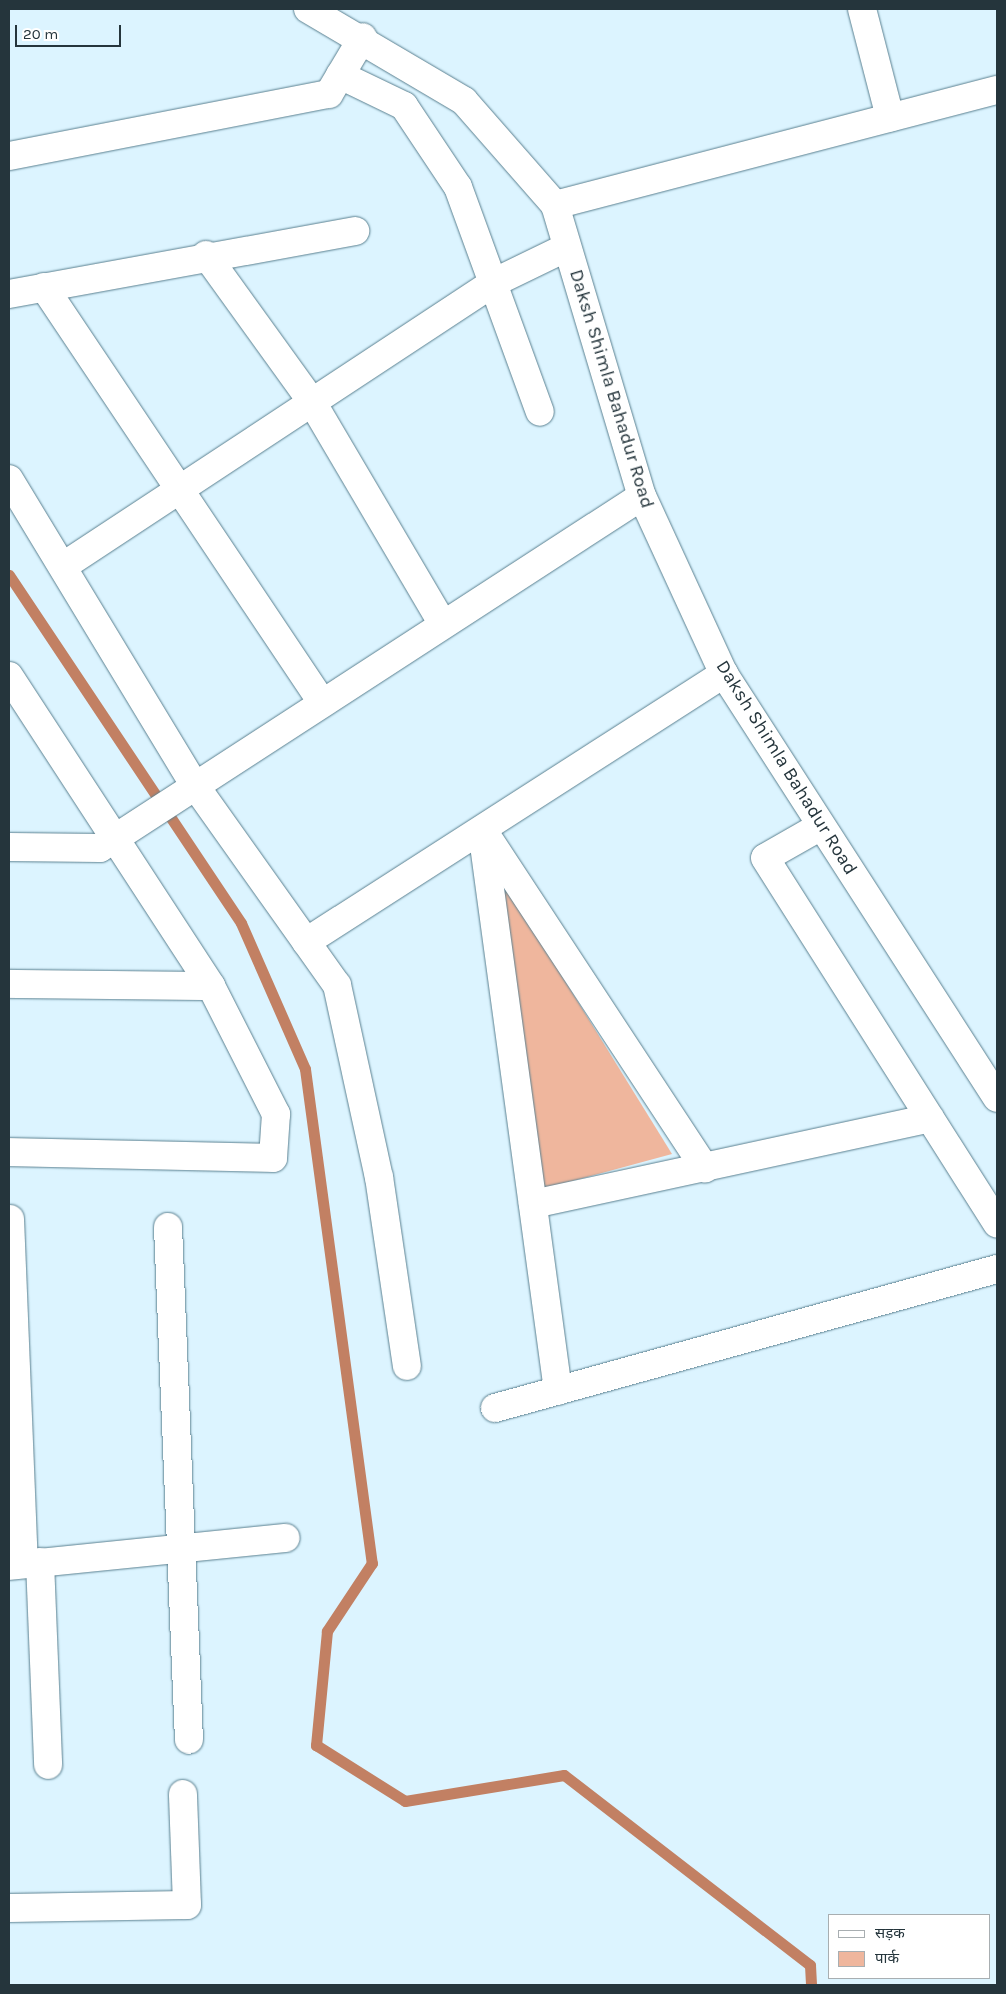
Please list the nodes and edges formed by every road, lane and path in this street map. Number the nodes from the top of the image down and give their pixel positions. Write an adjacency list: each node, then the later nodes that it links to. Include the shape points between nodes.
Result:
1 (308, 9): 3 (street, Daksh Shimla Bahadur Road)
2 (862, 9): 6 (street)
3 (363, 37): 4 (street); 8 (street, Daksh Shimla Bahadur Road, via 464,101)
4 (340, 75): 7 (street, via 329,94); 12 (street, via 404,106 458,187)
5 (997, 90): 6 (street)
6 (890, 117): 8 (street)
7 (9, 156)
8 (555, 205): 10 (street, Daksh Shimla Bahadur Road)
9 (355, 231): 11 (street)
10 (567, 247): 12 (street); 19 (street, Daksh Shimla Bahadur Road)
11 (206, 255): 13 (street); 15 (street)
12 (493, 283): 15 (street); 16 (street)
13 (44, 287): 14 (street); 18 (street)
14 (9, 294)
15 (312, 402): 18 (street); 21 (street)
16 (540, 412)
17 (9, 479): 20 (street)
18 (181, 488): 20 (street); 24 (street)
19 (642, 496): 21 (street); 22 (street, Daksh Shimla Bahadur Road)
20 (65, 564): 25 (street)
21 (443, 624): 24 (street)
22 (724, 674): 26 (street, Daksh Shimla Bahadur Road); 27 (street)
23 (9, 676): 28 (street)
24 (322, 702): 25 (street)
25 (189, 788): 28 (street); 30 (street)
26 (821, 826): 33 (street, Daksh Shimla Bahadur Road); 34 (street, via 765,858)
27 (482, 830): 30 (street); 36 (street); 37 (street)
28 (112, 840): 29 (street, via 100,848); 32 (street)
29 (9, 847)
30 (306, 942): 42 (street, via 337,985 379,1177)
31 (9, 984): 32 (street)
32 (211, 986): 35 (street, via 276,1114 273,1158)
33 (997, 1098)
34 (930, 1118): 36 (street); 39 (street)
35 (9, 1152)
36 (705, 1168): 37 (street)
37 (533, 1204): 43 (street)
38 (10, 1219): 47 (street)
39 (997, 1224)
40 (168, 1227): 46 (street)
41 (997, 1269): 43 (street)
42 (408, 1366)
43 (558, 1391): 44 (street)
44 (495, 1408)
45 (286, 1538): 46 (street)
46 (179, 1548): 47 (street); 48 (street)
47 (24, 1564): 49 (street)
48 (189, 1740)
49 (48, 1765)
50 (183, 1794): 51 (street, via 187,1905)
51 (9, 1908)

